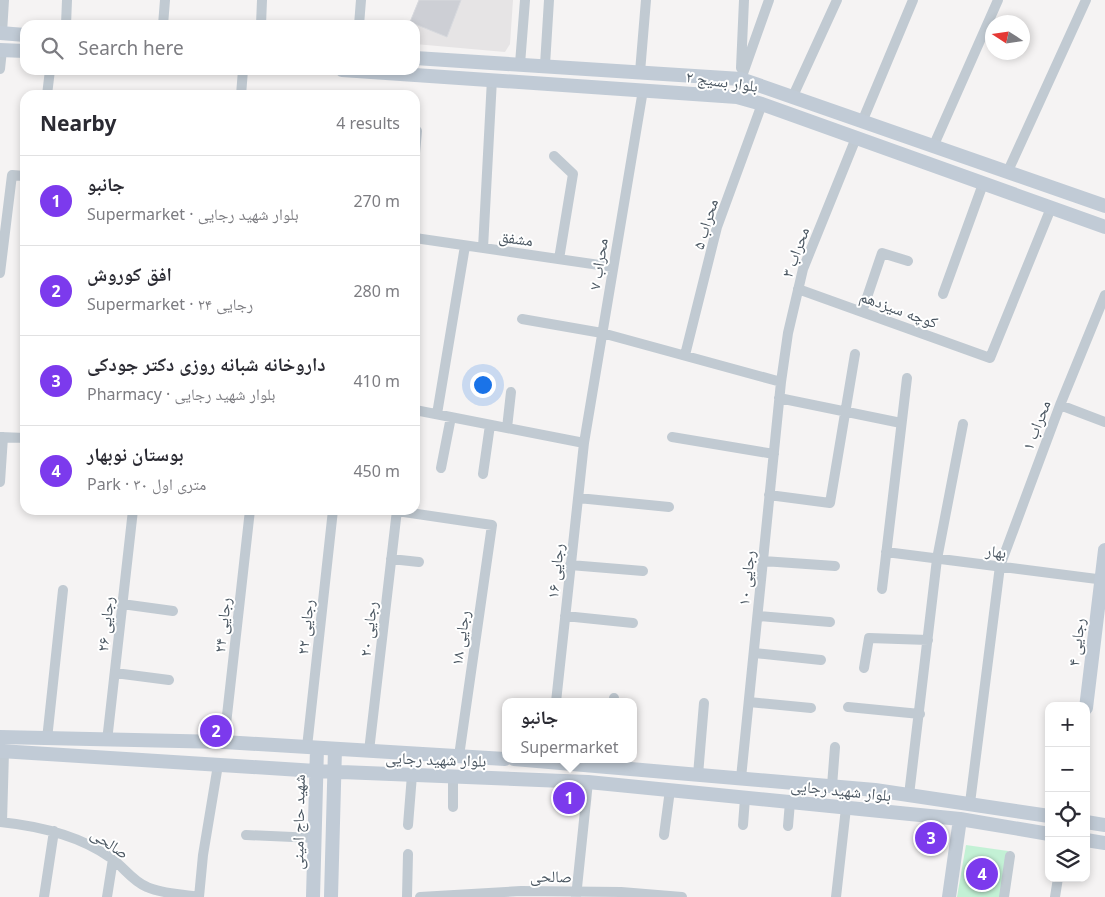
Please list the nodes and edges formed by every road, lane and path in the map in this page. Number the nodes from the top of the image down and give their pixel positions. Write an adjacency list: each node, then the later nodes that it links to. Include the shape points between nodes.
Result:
1 (4, 0): 19 (street)
2 (67, 0): 15 (street)
3 (165, 0): 16 (street)
4 (262, 0): 17 (street)
5 (361, 0): 18 (street)
6 (525, 0): 24 (street)
7 (549, 0): 25 (street)
8 (646, 0): 27 (street)
9 (744, 0): 32 (street)
10 (770, 0): 32 (street)
11 (837, 0): 36 (street)
12 (913, 0): 39 (street)
13 (998, 0): 41 (street)
14 (1086, 0): 43 (street)
15 (66, 20)
16 (163, 20)
17 (262, 20)
18 (359, 20)
19 (1, 33): 20 (main road)
20 (20, 34)
21 (1, 50): 22 (main road); 26 (street)
22 (20, 52)
23 (420, 58): 24 (main road, بلوار بسیج ۲)
24 (520, 64): 25 (main road, بلوار بسیج ۲)
25 (545, 65): 27 (main road, بلوار بسیج ۲)
26 (0, 69)
27 (640, 72): 32 (main road, بلوار بسیج ۲)
28 (49, 75): 33 (street)
29 (243, 75): 34 (street)
30 (420, 75): 31 (main road, بلوار بسیج ۲)
31 (492, 79): 35 (main road, بلوار بسیج ۲); 51 (street)
32 (741, 79): 36 (main road, بلوار بسیج ۲); 37 (main road)
33 (48, 90)
34 (241, 90)
35 (643, 90): 37 (main road, بلوار بسیج ۲); 54 (street, محراب ۷)
36 (793, 96): 39 (main road, بلوار بسیج ۲)
37 (737, 98): 38 (main road, بلوار بسیج ۲)
38 (762, 104): 40 (main road, بلوار بسیج ۲); 63 (street, محراب ۵, via 717,227)
39 (862, 122): 41 (main road, بلوار بسیج ۲)
40 (856, 138): 45 (main road, بلوار بسیج ۲); 56 (street, محراب ۳)
41 (933, 147): 43 (main road, بلوار بسیج ۲)
42 (554, 156): 52 (street, via 573,174)
43 (1008, 171): 46 (main road, بلوار بسیج ۲)
44 (20, 176): 55 (street, via 12,175)
45 (983, 184): 47 (main road, بلوار بسیج ۲); 57 (street)
46 (1104, 204)
47 (1052, 208): 48 (main road, بلوار بسیج ۲); 59 (street, کوچه سیزدهم, via 990,358)
48 (1105, 227)
49 (420, 239): 50 (street, مشفق)
50 (465, 246): 51 (street, مشفق); 71 (street)
51 (483, 248): 52 (street, مشفق)
52 (559, 259): 54 (street, مشفق)
53 (908, 261): 59 (street, via 882,253)
54 (613, 267): 61 (street, محراب ۷)
55 (0, 273)
56 (798, 289): 59 (street, کوچه سیزدهم); 65 (street, محراب ۳)
57 (943, 294)
58 (1105, 295): 68 (street, محراب ۱)
59 (862, 312)
60 (522, 319): 61 (street)
61 (602, 333): 63 (street); 81 (street, محراب ۷)
62 (854, 354): 70 (street)
63 (685, 356): 65 (street)
64 (906, 378): 74 (street)
65 (781, 382): 67 (street, رجایی ۱۰)
66 (511, 392): 77 (street)
67 (779, 398): 70 (street); 82 (street, رجایی ۱۰)
68 (1060, 405): 73 (street); 102 (street, محراب ۱)
69 (420, 411): 71 (street)
70 (844, 412): 74 (street); 86 (street, via 830,503)
71 (437, 414): 72 (street)
72 (451, 417): 76 (street); 83 (street)
73 (1105, 422)
74 (901, 423): 95 (street)
75 (963, 424): 96 (street)
76 (490, 425): 77 (street); 84 (street)
77 (507, 428): 81 (street)
78 (2, 437): 80 (street); 85 (street)
79 (672, 437): 82 (street)
80 (20, 438)
81 (584, 443): 87 (street, رجایی ۱۶)
82 (774, 454): 86 (street, رجایی ۱۰)
83 (441, 468)
84 (483, 474)
85 (0, 482)
86 (770, 495): 98 (street, رجایی ۱۰)
87 (578, 498): 88 (street); 100 (street, رجایی ۱۶)
88 (669, 507)
89 (420, 514): 135 (street, رجایی ۱۸, via 492,525)
90 (132, 515): 107 (street, رجایی ۲۶)
91 (249, 515): 129 (street, رجایی ۲۴)
92 (333, 515): 131 (street, رجایی ۲۲)
93 (396, 515): 97 (street, رجایی ۲۰)
94 (1105, 550): 104 (main road, رجایی ۴)
95 (886, 552): 96 (street, بهار); 105 (street)
96 (936, 558): 102 (street, بهار); 113 (street)
97 (391, 559): 99 (street); 134 (street, رجایی ۲۰)
98 (763, 560): 101 (street); 110 (street, رجایی ۱۰)
99 (419, 562)
100 (570, 565): 103 (street); 109 (street, رجایی ۱۶)
101 (835, 566)
102 (1000, 566): 104 (street, بهار); 153 (street, محراب ۱)
103 (643, 571)
104 (1103, 580): 121 (main road, رجایی ۴)
105 (882, 589)
106 (64, 590): 127 (street)
107 (122, 604): 108 (street); 117 (street, رجایی ۲۶)
108 (173, 611)
109 (565, 616): 112 (street); 119 (street, رجایی ۱۶)
110 (758, 616): 111 (street); 114 (street, رجایی ۱۰)
111 (830, 622)
112 (633, 623)
113 (928, 640): 116 (street, via 869,638); 125 (street)
114 (754, 653): 115 (street); 120 (street, رجایی ۱۰)
115 (820, 660)
116 (864, 668)
117 (114, 673): 118 (street); 128 (street, رجایی ۲۶)
118 (169, 680)
119 (556, 698)
120 (749, 702): 124 (street); 144 (street, رجایی ۱۰)
121 (1087, 702)
122 (704, 703): 141 (street)
123 (848, 707): 125 (street)
124 (811, 708)
125 (920, 714): 148 (street)
126 (0, 737): 127 (main road, بلوار شهید رجایی)
127 (47, 739): 128 (main road, بلوار شهید رجایی)
128 (107, 741): 129 (main road, بلوار شهید رجایی)
129 (224, 742): 131 (main road, بلوار شهید رجایی)
130 (835, 747): 146 (street)
131 (312, 748): 132 (main road, بلوار شهید رجایی); 139 (main road, شهید حاج امینی)
132 (335, 749): 134 (main road, بلوار شهید رجایی); 140 (main road)
133 (2, 751): 138 (main road, بلوار شهید رجایی); 158 (street)
134 (369, 751): 135 (main road, بلوار شهید رجایی)
135 (459, 756): 136 (main road, بلوار شهید رجایی)
136 (502, 759)
137 (608, 763): 141 (main road, بلوار شهید رجایی)
138 (218, 765): 139 (main road, بلوار شهید رجایی); 183 (street)
139 (316, 772): 140 (main road, بلوار شهید رجایی); 150 (main road, شهید حاج امینی)
140 (334, 772): 142 (main road, بلوار شهید رجایی); 152 (main road)
141 (698, 774): 144 (main road, بلوار شهید رجایی)
142 (412, 775): 143 (main road, بلوار شهید رجایی); 160 (street)
143 (453, 777): 145 (main road, بلوار شهید رجایی); 154 (street)
144 (741, 778): 146 (main road, بلوار شهید رجایی)
145 (588, 782): 147 (main road, بلوار شهید رجایی); 177 (street)
146 (832, 786): 148 (main road, بلوار شهید رجایی)
147 (670, 790): 149 (main road, بلوار شهید رجایی); 167 (street)
148 (909, 795): 153 (main road, بلوار شهید رجایی)
149 (745, 798): 151 (main road, بلوار شهید رجایی); 161 (street)
150 (316, 802): 152 (main road, via 325,797); 168 (main road, شهید حاج امینی)
151 (790, 802): 155 (main road, بلوار شهید رجایی); 163 (street)
152 (333, 803): 185 (main road)
153 (970, 803): 156 (main road, بلوار شهید رجایی)
154 (453, 806)
155 (846, 808): 157 (main road, بلوار شهید رجایی); 189 (street)
156 (1045, 815)
157 (960, 819): 165 (main road, بلوار شهید رجایی); 190 (main road)
158 (1, 822): 164 (street, صالحی)
159 (1090, 823): 162 (main road)
160 (408, 825)
161 (743, 825)
162 (1105, 825)
163 (788, 826)
164 (54, 831): 173 (street, صالحی, via 90,844); 181 (street)
165 (1045, 833)
166 (246, 835): 168 (street)
167 (664, 835)
168 (315, 838): 184 (main road, شهید حاج امینی)
169 (1090, 841): 170 (main road)
170 (1105, 843)
171 (408, 854): 186 (street)
172 (1010, 856): 191 (street)
173 (113, 860): 175 (street, صالحی); 182 (street)
174 (1057, 882): 192 (street)
175 (148, 893): 183 (street, صالحی)
176 (521, 894): 177 (street, صالحی); 179 (street, صالحی)
177 (576, 894): 178 (street, صالحی)
178 (621, 895): 180 (street, صالحی)
179 (455, 896): 187 (street, صالحی)
180 (660, 896): 188 (street, صالحی)
181 (44, 897)
182 (107, 897)
183 (199, 897)
184 (314, 897)
185 (331, 897)
186 (407, 897)
187 (420, 897)
188 (682, 897)
189 (836, 897)
190 (948, 897)
191 (1004, 897)
192 (1055, 897)

